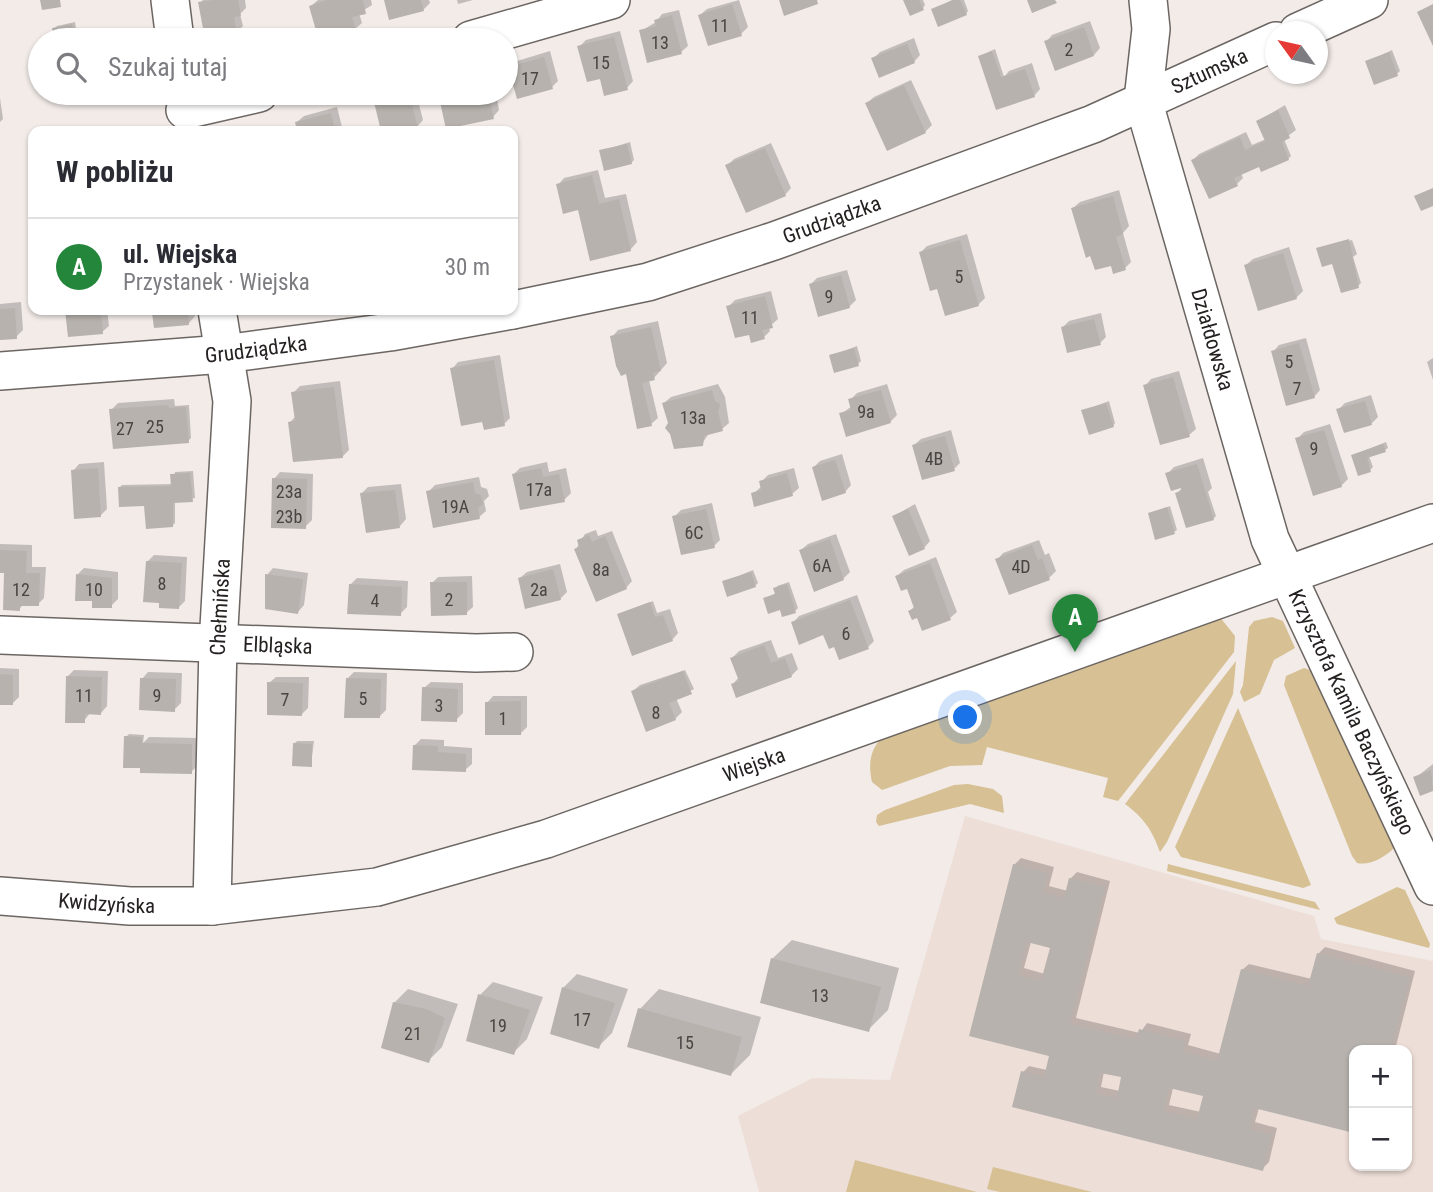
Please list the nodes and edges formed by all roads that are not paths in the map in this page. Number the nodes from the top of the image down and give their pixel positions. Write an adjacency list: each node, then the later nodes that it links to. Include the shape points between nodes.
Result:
1 (170, 0): 6 (street)
2 (611, 0): 7 (street)
3 (1148, 0): 9 (street, via 1151,29)
4 (1369, 0): 5 (street)
5 (1322, 21)
6 (174, 28)
7 (513, 28)
8 (1265, 46): 9 (street, Sztumska)
9 (1143, 100): 12 (street, Grudziądzka, via 1093,124 774,241 648,282); 18 (street, Działdowska, via 1270,539)
10 (210, 105): 11 (street)
11 (185, 111)
12 (518, 309)
13 (217, 315): 15 (street, Chełmińska)
14 (484, 315): 15 (street, Grudziądzka)
15 (223, 354): 16 (street, Grudziądzka); 20 (street, Chełmińska, via 232,401)
16 (0, 371)
17 (1433, 523): 18 (street, Wiejska)
18 (1286, 578): 22 (street, Krzysztofa Kamila Baczyńskiego); 24 (street, Wiejska, via 546,839 377,887)
19 (0, 635): 20 (street, Elbląska)
20 (218, 645): 21 (street, Elbląska); 24 (street, Chełmińska)
21 (514, 652)
22 (1433, 886)
23 (0, 896): 24 (street, Kwidzyńska, via 130,906)
24 (212, 906)

